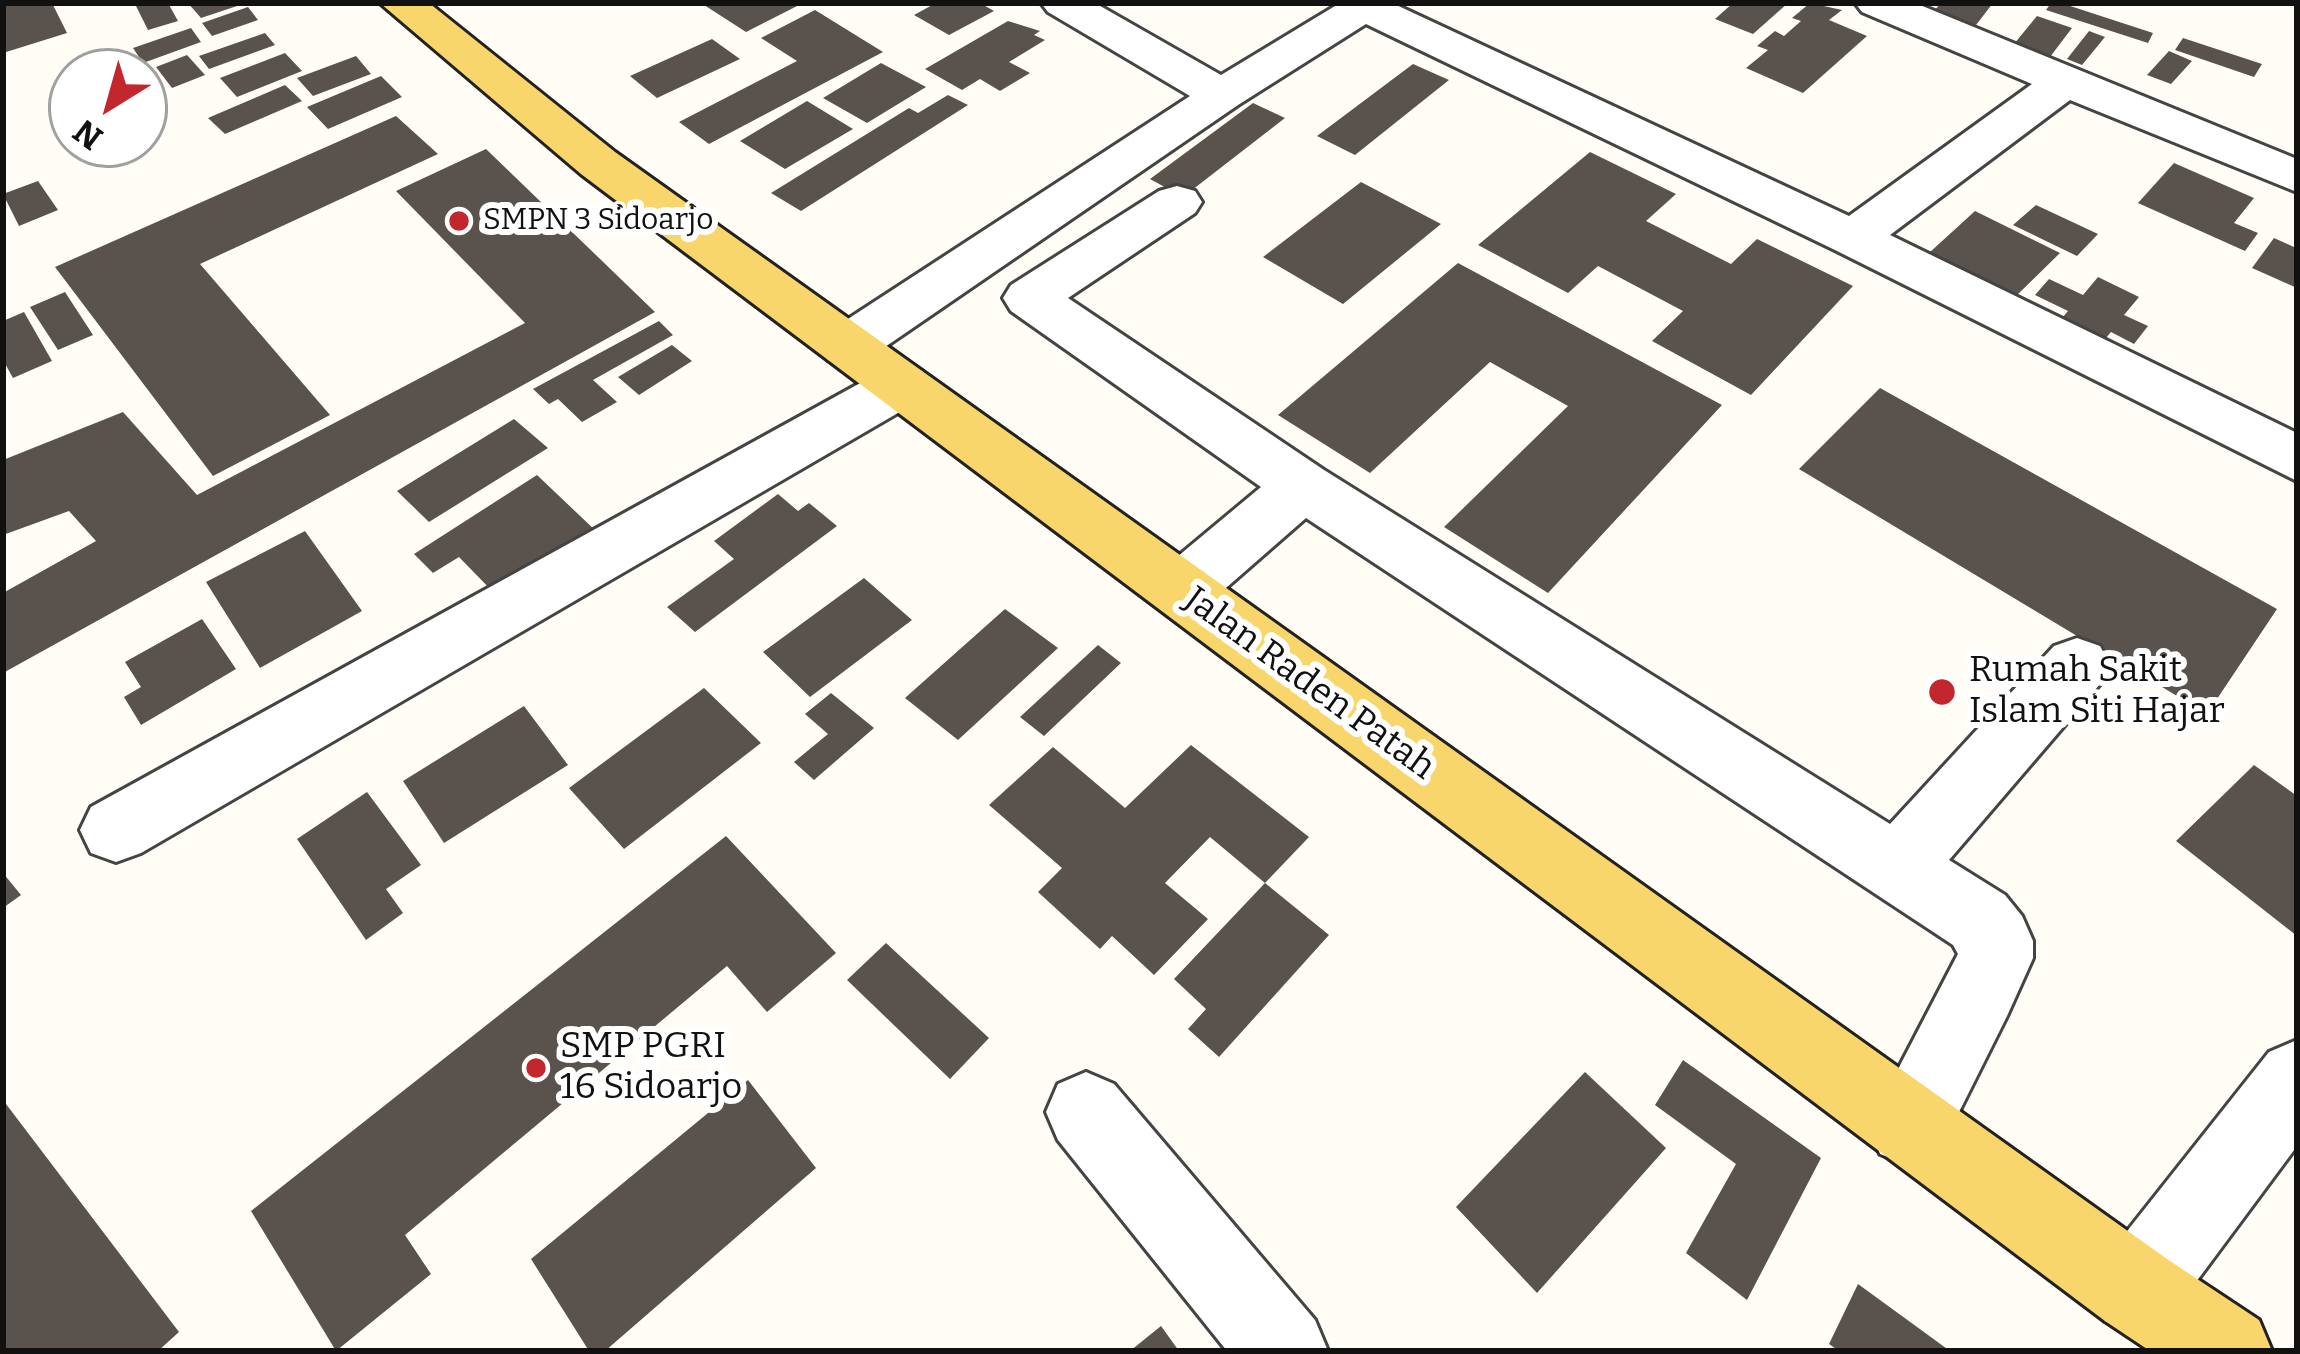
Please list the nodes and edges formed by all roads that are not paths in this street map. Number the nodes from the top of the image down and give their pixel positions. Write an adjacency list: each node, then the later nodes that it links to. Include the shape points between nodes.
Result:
1 (402, 3): 10 (main road, Jalan Raden Patah, via 598,164)
2 (1877, 3): 5 (street)
3 (1368, 5): 6 (street); 9 (street)
4 (1094, 9): 6 (street)
5 (2065, 81): 7 (street); 9 (street)
6 (1222, 95): 10 (street)
7 (2297, 177)
8 (1177, 202): 13 (street, via 1030,298)
9 (1853, 238): 12 (street)
10 (847, 346): 11 (main road, Jalan Raden Patah)
11 (902, 386): 14 (main road, Jalan Raden Patah); 16 (street)
12 (2297, 459)
13 (1303, 486): 14 (street); 17 (street)
14 (1181, 590): 20 (main road, Jalan Raden Patah)
15 (2077, 665): 17 (street)
16 (116, 830)
17 (1897, 868): 20 (street, via 1978,920 1996,941 1980,990)
18 (2297, 1080): 21 (street)
19 (1086, 1112): 22 (street)
20 (1909, 1125): 21 (main road, Jalan Raden Patah)
21 (2136, 1291): 23 (main road, Jalan Raden Patah)
22 (1284, 1351)
23 (2228, 1351)

